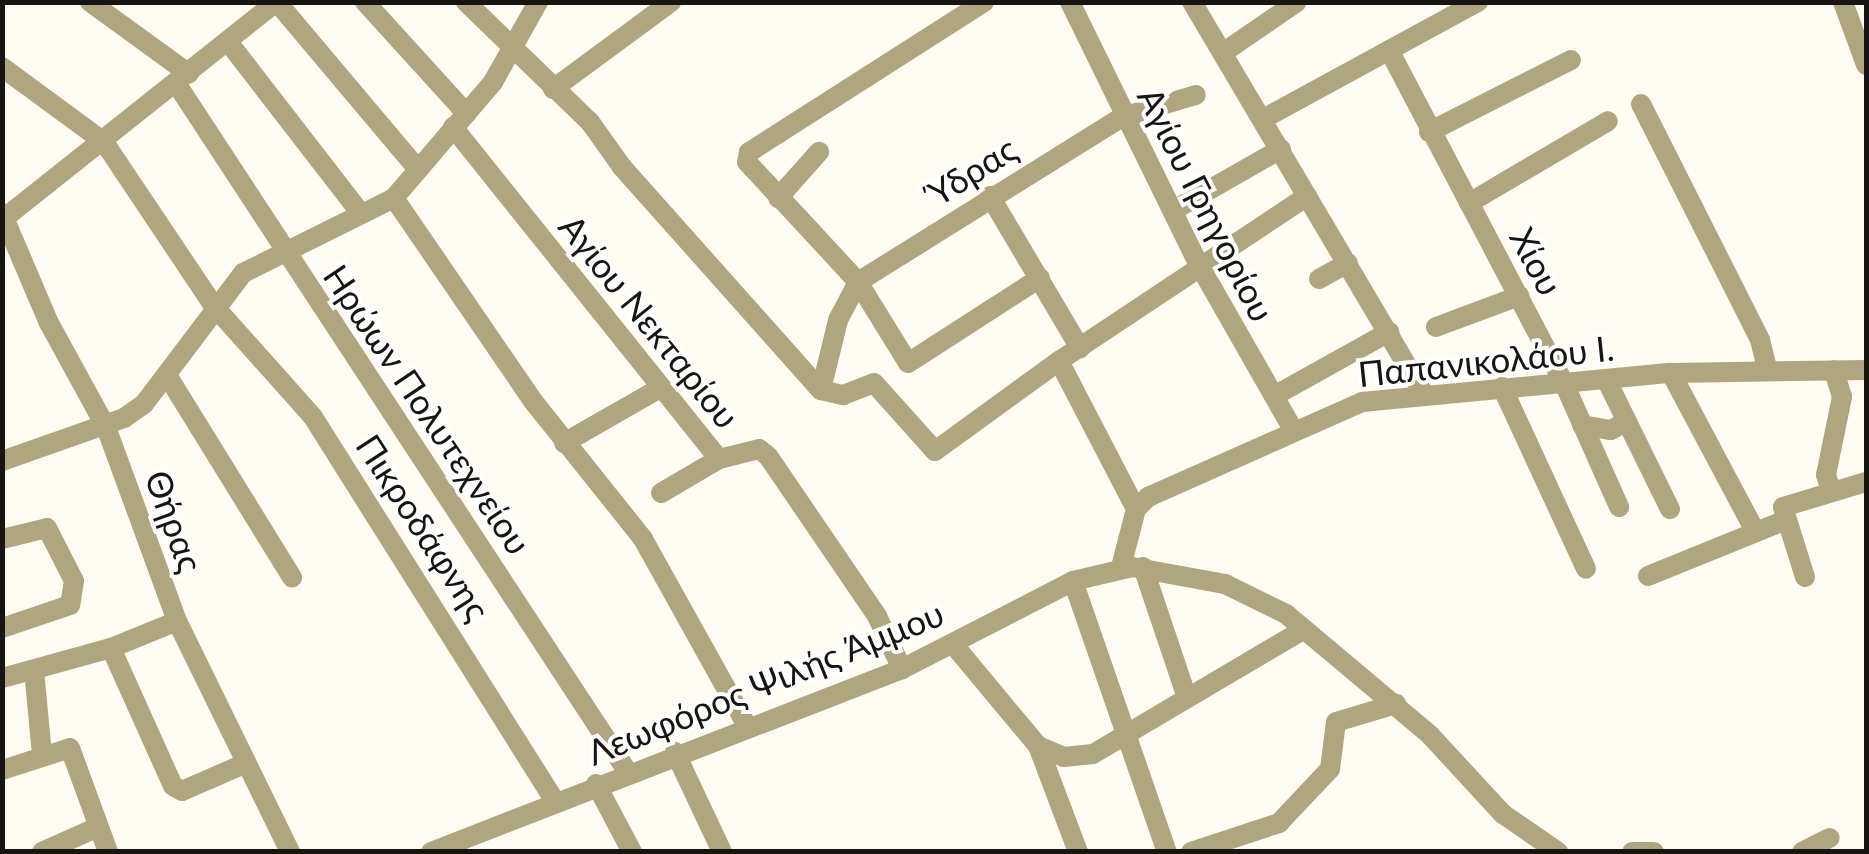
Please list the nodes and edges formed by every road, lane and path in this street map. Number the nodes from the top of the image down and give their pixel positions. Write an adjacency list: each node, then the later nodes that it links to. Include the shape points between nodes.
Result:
1 (90, 2): 20 (street)
2 (277, 2): 13 (street); 31 (street)
3 (365, 2): 25 (street, Αγίου Νεκταρίου)
4 (466, 2): 15 (street)
5 (538, 2): 15 (street)
6 (672, 2): 21 (street)
7 (984, 2): 35 (street, via 749,152 755,176)
8 (1070, 2): 24 (street, Αγίου Γρηγορίου)
9 (1192, 2): 16 (street)
10 (1297, 2): 16 (street)
11 (1478, 2): 14 (street)
12 (1843, 2): 18 (street)
13 (228, 43): 20 (street); 38 (street)
14 (1389, 50): 27 (street, Χίου); 28 (street, via 1300,96)
15 (515, 52): 21 (street); 25 (street)
16 (1224, 52): 28 (street)
17 (1572, 60): 27 (street)
18 (1866, 65)
19 (2, 67): 29 (street, Πικροδάφνης)
20 (182, 79): 29 (street); 40 (street, Ηρώων Πολυτεχνείου)
21 (554, 89): 61 (street)
22 (1196, 96): 24 (street, Ύδρας)
23 (1641, 104): 52 (street, via 1760,340)
24 (1122, 116): 32 (street, Ύδρας); 37 (street, Αγίου Γρηγορίου)
25 (460, 120): 31 (street); 60 (street, Αγίου Νεκταρίου)
26 (1608, 120): 36 (street)
27 (1429, 132): 36 (street, Χίου)
28 (1272, 134): 33 (street); 37 (street)
29 (104, 142): 39 (street); 47 (street, Πικροδάφνης)
30 (819, 152): 35 (street)
31 (416, 167): 34 (street)
32 (990, 196): 43 (street); 45 (street, Ύδρας)
33 (1308, 196): 41 (street); 42 (street)
34 (394, 198): 38 (street); 68 (street)
35 (778, 198): 45 (street)
36 (1469, 203): 46 (street, Χίου)
37 (1174, 210): 41 (street, Αγίου Γρηγορίου)
38 (359, 212): 40 (street)
39 (5, 225): 66 (street, Θήρας)
40 (285, 253): 47 (street, via 243,273); 104 (street, Ηρώων Πολυτεχνείου)
41 (1198, 263): 50 (street, via 1172,291); 63 (street, Αγίου Γρηγορίου)
42 (1348, 263): 44 (street); 49 (street)
43 (1040, 278): 45 (street, via 908,363); 50 (street)
44 (1318, 280)
45 (858, 282): 61 (street, via 838,320)
46 (1519, 296): 48 (street); 58 (street, Χίου)
47 (213, 305): 56 (street); 106 (street, Πικροδάφνης, via 335,447)
48 (1436, 327)
49 (1390, 332): 62 (street); 63 (street)
50 (1080, 348): 51 (street)
51 (1059, 361): 61 (street, via 985,409 942,448 925,446 874,382 843,395); 76 (street)
52 (1767, 368): 53 (street, Παπανικολάου Ι.); 55 (street, Παπανικολάου Ι.)
53 (1834, 370): 54 (street, Παπανικολάου Ι.); 72 (street, via 1842,397 1826,475)
54 (1866, 370)
55 (1671, 373): 57 (street, Παπανικολάου Ι.); 78 (street)
56 (166, 376): 66 (street, via 144,404); 84 (street)
57 (1606, 379): 58 (street, Παπανικολάου Ι.); 64 (street)
58 (1563, 380): 59 (street, Παπανικολάου Ι.); 65 (street, Χίου)
59 (1502, 387): 62 (street, Παπανικολάου Ι.); 82 (street)
60 (660, 388): 68 (street); 69 (street, Αγίου Νεκταρίου)
61 (820, 390)
62 (1424, 394): 67 (street, Παπανικολάου Ι., via 1362,402)
63 (1274, 396): 67 (street, Αγίου Γρηγορίου)
64 (1627, 421): 65 (street, via 1611,430); 75 (street)
65 (1582, 425): 74 (street, Χίου)
66 (106, 427): 70 (street); 87 (street, Θήρας)
67 (1294, 431): 76 (street, Παπανικολάου Ι., via 1148,496)
68 (564, 443): 97 (street, via 643,539)
69 (720, 459): 73 (street); 92 (street, Αγίου Νεκταρίου, via 759,449 768,456 878,616)
70 (2, 461)
71 (1866, 482): 72 (street)
72 (1831, 491): 77 (street, via 1786,503)
73 (661, 493)
74 (1619, 507)
75 (1670, 508)
76 (1136, 510): 81 (street)
77 (1786, 520): 78 (street); 85 (street)
78 (1754, 529): 83 (street)
79 (2, 539): 88 (street, via 47,528 74,581 70,605)
80 (1144, 567): 81 (street, Λεωφόρος Ψιλής Άμμου); 89 (street, Λεωφόρος Ψιλής Άμμου, via 1245,591); 95 (street)
81 (1121, 568): 86 (street, Λεωφόρος Ψιλής Άμμου)
82 (1586, 569)
83 (1648, 576)
84 (292, 577)
85 (1804, 577)
86 (1074, 581): 90 (street, Λεωφόρος Ψιλής Άμμου); 98 (street)
87 (177, 622): 91 (street); 102 (street, Θήρας)
88 (2, 628)
89 (1304, 629): 95 (street); 96 (street, Λεωφόρος Ψιλής Άμμου)
90 (954, 644): 92 (street, Λεωφόρος Ψιλής Άμμου); 99 (street)
91 (112, 648): 93 (street); 102 (street, via 173,786 182,791)
92 (902, 669): 97 (street, Λεωφόρος Ψιλής Άμμου)
93 (34, 670): 94 (street); 101 (street)
94 (2, 678)
95 (1186, 695): 98 (street)
96 (1396, 704): 118 (street, via 1336,722 1330,769 1279,823); 119 (street, Λεωφόρος Ψιλής Άμμου, via 1503,814)
97 (747, 726): 100 (street, Λεωφόρος Ψιλής Άμμου)
98 (1125, 732): 99 (street, via 1082,758); 117 (street)
99 (1038, 746): 116 (street)
100 (675, 752): 104 (street, Λεωφόρος Ψιλής Άμμου); 115 (street)
101 (42, 754): 103 (street); 107 (street, via 62,748 75,754)
102 (246, 764): 112 (street, Θήρας)
103 (2, 770)
104 (628, 771): 105 (street, Λεωφόρος Ψιλής Άμμου)
105 (596, 784): 106 (street, Λεωφόρος Ψιλής Άμμου); 114 (street)
106 (555, 802): 109 (street, Λεωφόρος Ψιλής Άμμου)
107 (96, 828): 110 (street); 111 (street)
108 (1830, 838): 122 (street)
109 (454, 847): 113 (street, Λεωφόρος Ψιλής Άμμου)
110 (42, 852)
111 (108, 852)
112 (290, 852)
113 (431, 852)
114 (632, 852)
115 (722, 852)
116 (1078, 852)
117 (1166, 852)
118 (1191, 852)
119 (1558, 852)
120 (1632, 852): 121 (street)
121 (1654, 852)
122 (1802, 852)

